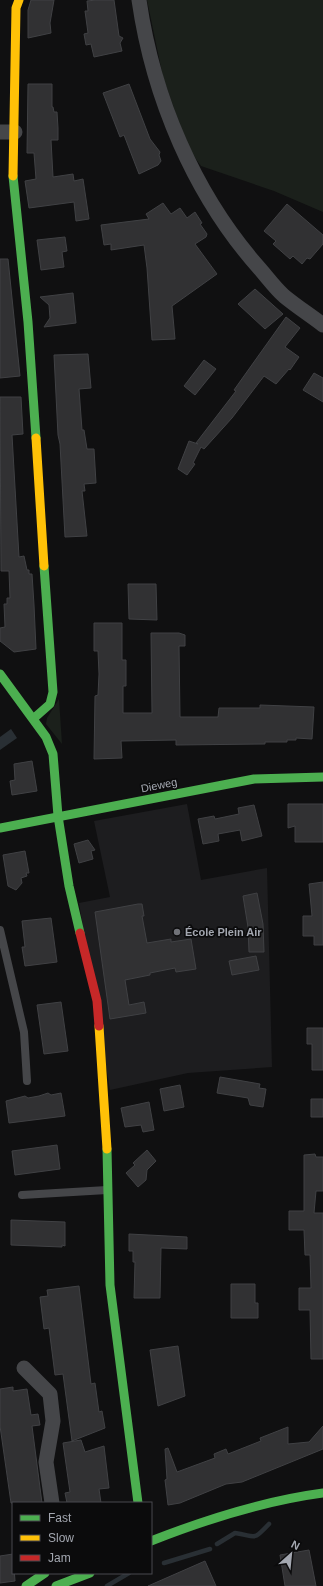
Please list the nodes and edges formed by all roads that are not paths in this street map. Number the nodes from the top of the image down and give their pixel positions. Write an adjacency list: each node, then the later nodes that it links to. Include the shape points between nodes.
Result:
1 (19, 0): 4 (street, via 16,8)
2 (139, 0): 5 (street, via 143,25 165,104 196,179 241,248 283,295)
3 (0, 132): 4 (street)
4 (15, 132): 7 (street, via 13,181 28,322 53,692 50,704)
5 (323, 325)
6 (0, 674): 7 (street)
7 (33, 719): 9 (street, via 53,754)
8 (323, 777): 9 (street, Dieweg, via 254,779)
9 (58, 816): 10 (street, Dieweg); 13 (street, via 69,886 97,1002 106,1117)
10 (0, 828)
11 (0, 930): 12 (lane, via 24,1032)
12 (28, 1081)
13 (108, 1190): 14 (lane); 18 (street, via 110,1285)
14 (22, 1195)
15 (24, 1368): 17 (street, via 50,1394 53,1421 46,1462)
16 (323, 1493): 19 (street, via 258,1506)
17 (52, 1502)
18 (138, 1502)
19 (152, 1540)
20 (44, 1574): 24 (street)
21 (50, 1574): 23 (street)
22 (87, 1574): 23 (street)
23 (66, 1582)
24 (26, 1586)

